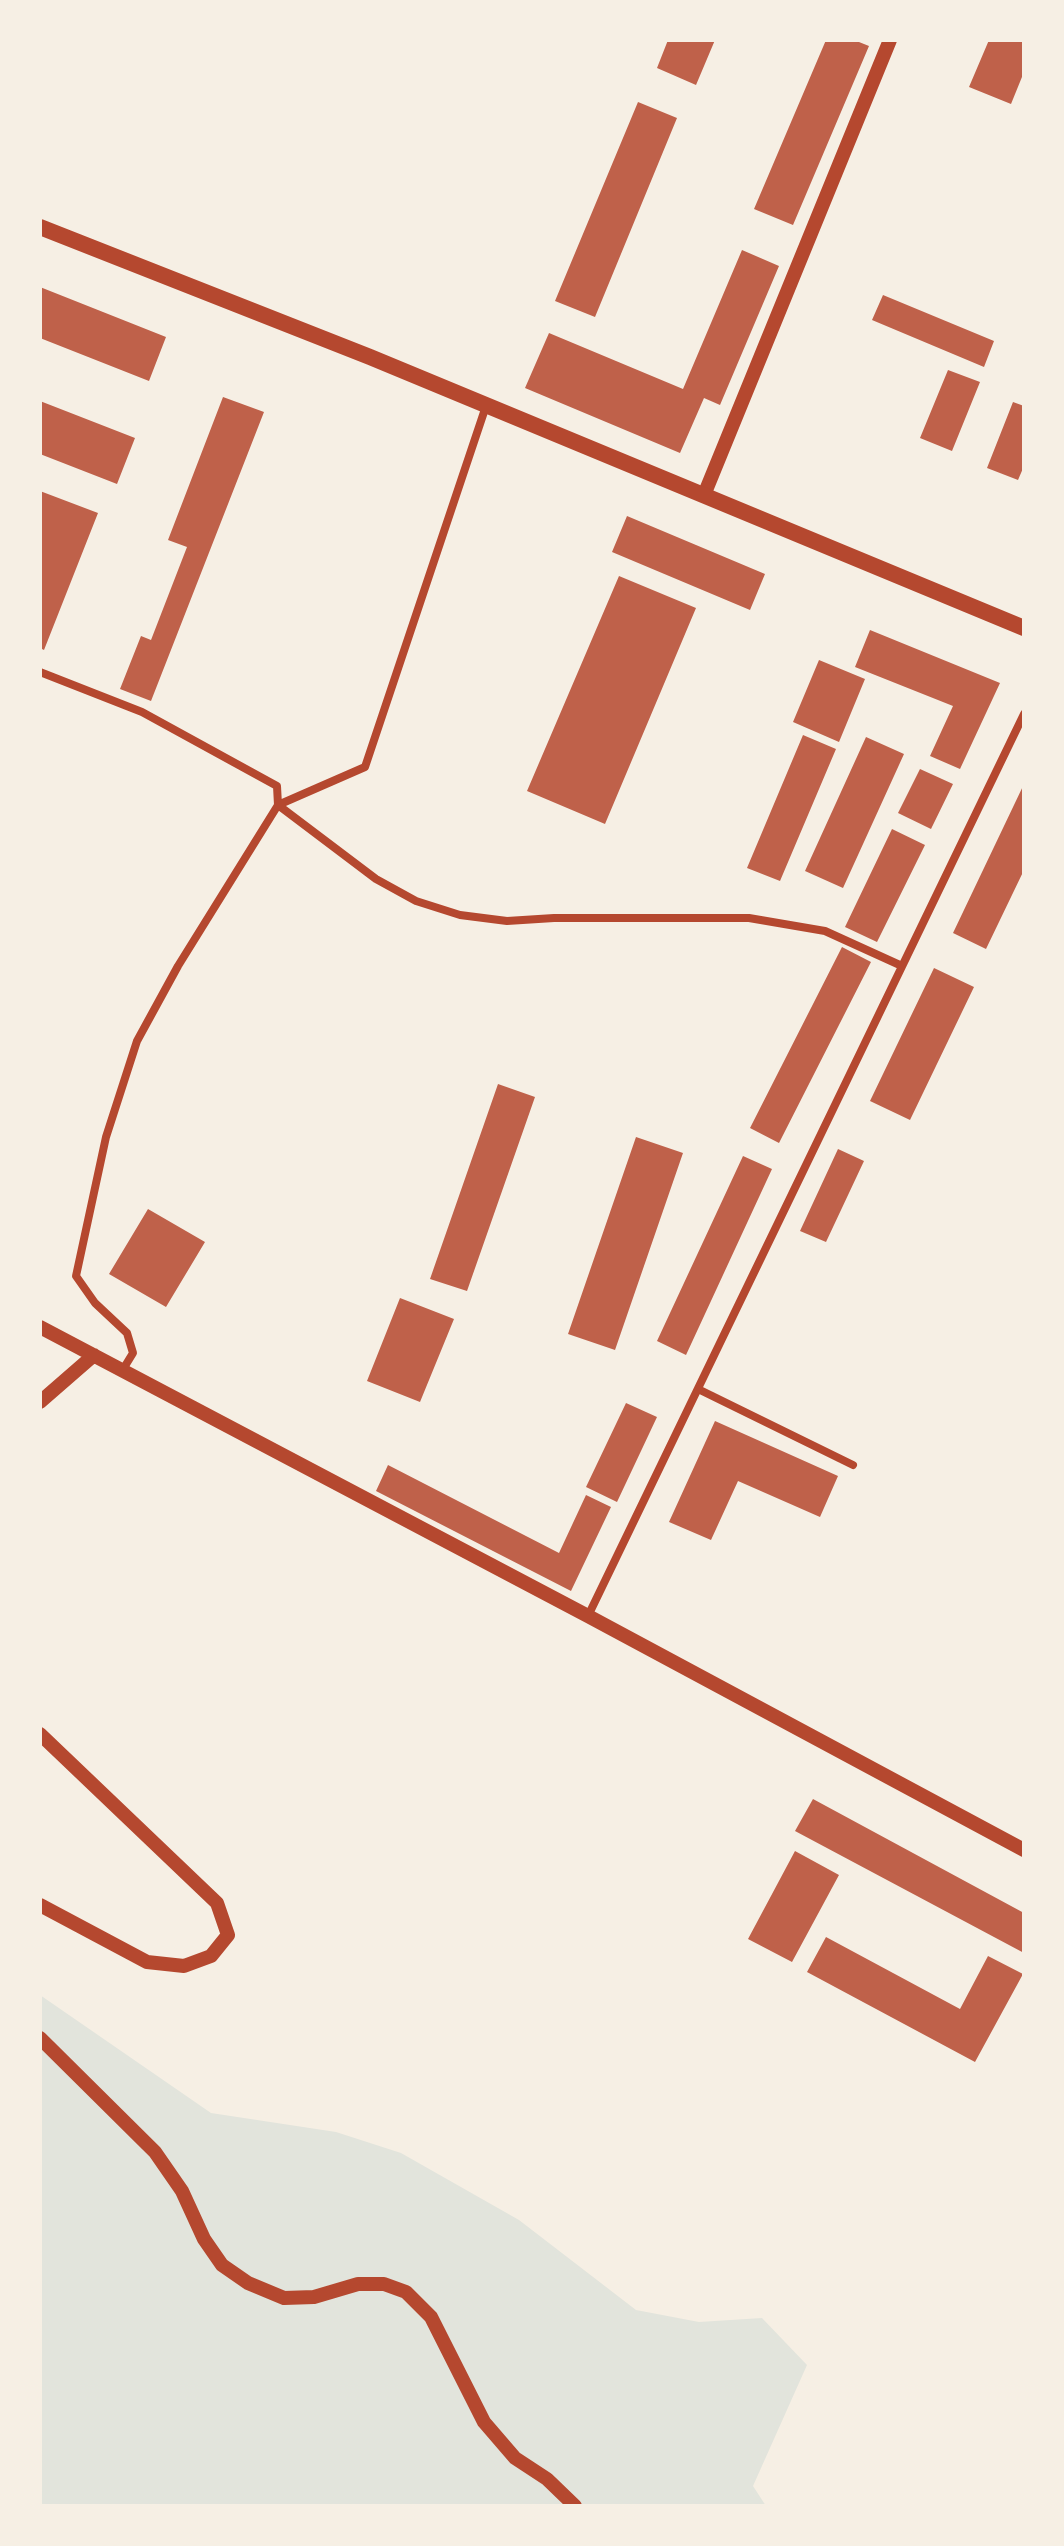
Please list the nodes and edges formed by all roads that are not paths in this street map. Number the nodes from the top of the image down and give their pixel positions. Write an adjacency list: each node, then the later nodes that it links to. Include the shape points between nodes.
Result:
1 (890, 40): 4 (street)
2 (40, 227): 3 (main road)
3 (487, 405): 4 (main road); 8 (street, via 365,767)
4 (704, 495): 5 (main road)
5 (1024, 628)
6 (40, 672): 8 (street, via 142,712 277,786)
7 (1024, 714): 9 (street)
8 (278, 805): 9 (street, via 385,885 460,915 507,921 749,918 825,931); 12 (street, via 137,1041 106,1137 76,1276 127,1333 133,1353)
9 (902, 966): 13 (street)
10 (40, 1327): 11 (street)
11 (94, 1355): 12 (street); 14 (street)
12 (122, 1371): 16 (street)
13 (698, 1389): 15 (street); 16 (street)
14 (40, 1402)
15 (853, 1465)
16 (588, 1616): 18 (street)
17 (40, 1734): 19 (street, via 217,1903 228,1935 211,1956 184,1966 147,1962)
18 (1024, 1850)
19 (40, 1905)
20 (40, 2038): 21 (street, via 155,2152 222,2265 284,2298 314,2297 358,2284 384,2284 406,2292 431,2317 484,2422 515,2458)
21 (575, 2506)

